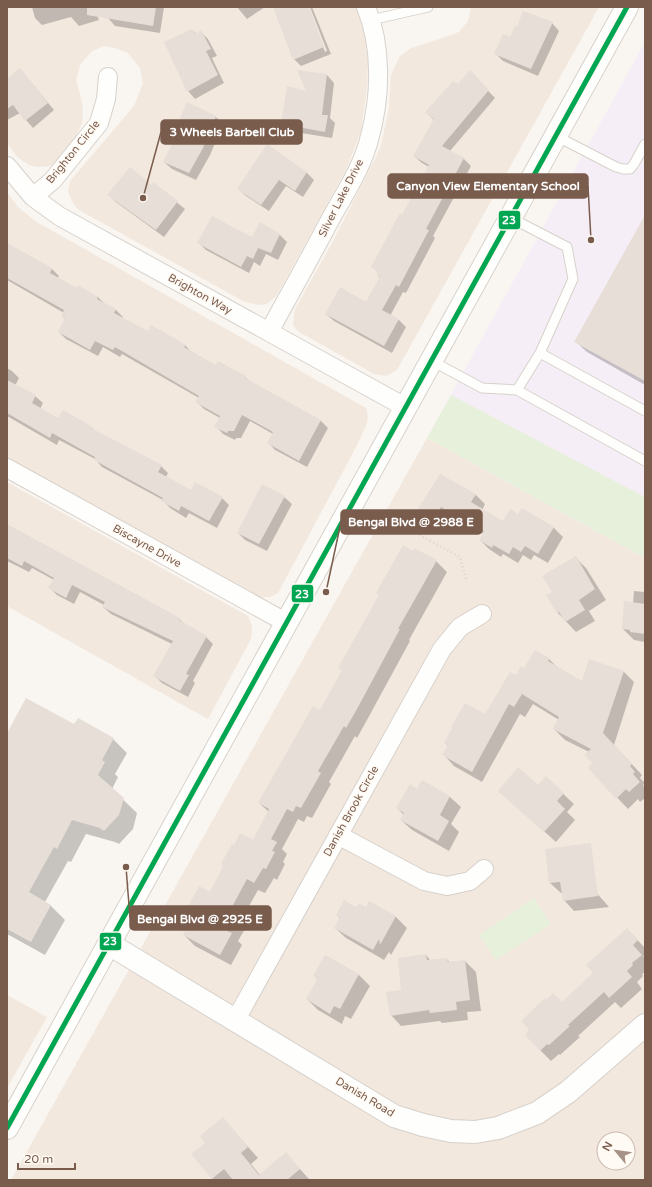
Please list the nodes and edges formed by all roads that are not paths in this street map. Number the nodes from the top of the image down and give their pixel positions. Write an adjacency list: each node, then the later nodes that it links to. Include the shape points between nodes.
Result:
1 (428, 7): 3 (lane)
2 (627, 7): 5 (main road)
3 (369, 13): 10 (street, Silver Lake Drive, via 377,56 377,96 370,136 355,175)
4 (108, 77): 8 (street, Brighton Circle, via 106,99 99,123 53,180)
5 (556, 136): 6 (lane, via 623,169 630,169); 9 (main road)
6 (645, 144)
7 (7, 166): 8 (street, Brighton Way)
8 (33, 197): 10 (street, Brighton Way, via 59,216)
9 (510, 218): 11 (lane, via 567,247 573,279); 12 (main road)
10 (268, 332): 14 (street, Brighton Way)
11 (540, 353): 13 (lane); 15 (lane)
12 (432, 361): 13 (lane, via 482,388); 14 (main road)
13 (517, 390): 16 (lane)
14 (405, 407): 19 (main road)
15 (645, 411)
16 (645, 461)
17 (7, 468): 19 (street, Biscayne Drive)
18 (482, 614): 20 (street, Danish Brook Circle, via 460,627 442,649)
19 (287, 623): 22 (main road)
20 (338, 835): 21 (street, via 424,880 447,886 470,882); 23 (street, Danish Brook Circle)
21 (484, 869)
22 (109, 944): 23 (main road, Danish Road); 25 (main road)
23 (235, 1020): 24 (main road, Danish Road, via 394,1116 451,1131 475,1132 498,1128 537,1113 568,1092)
24 (645, 1025)
25 (7, 1128)

